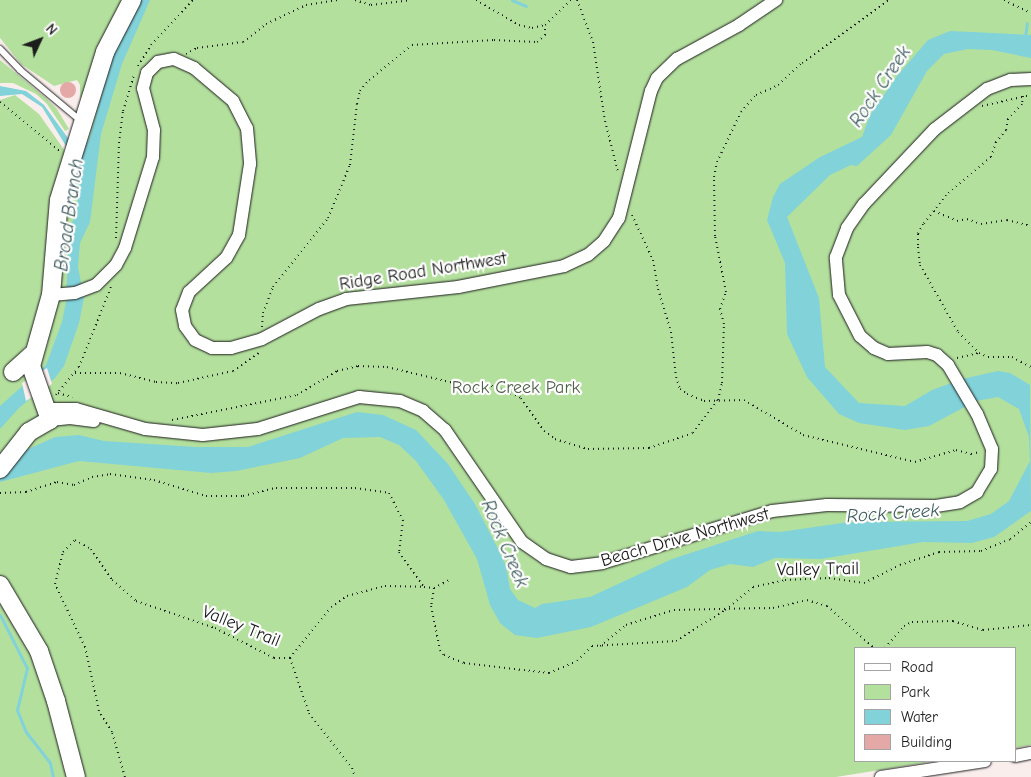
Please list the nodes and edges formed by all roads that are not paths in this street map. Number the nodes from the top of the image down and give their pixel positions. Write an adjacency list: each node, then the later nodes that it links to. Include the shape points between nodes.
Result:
1 (132, 0): 5 (main road, via 107,46)
2 (776, 0): 6 (street, Ridge Road Northwest, via 734,28 677,59 657,78 613,231 596,249 571,264 458,287 346,299 262,339 236,347 212,348 195,340 183,322 183,304 187,294 226,258 239,235 250,148 244,118 233,101 194,68 179,60 158,62 146,77 143,92 154,130 153,157 125,248 101,282 84,291)
3 (0, 49): 5 (lane, via 20,70)
4 (1031, 78): 9 (street, Beach Drive Northwest, via 994,86 967,102 920,143 871,196 847,228 836,257 839,295 851,325 863,340 888,354 928,352 937,355 948,364 977,414 993,456 989,476 977,492 960,502 936,506 827,505 772,511 602,563 571,567 546,559 522,542 445,430 423,411 400,401 359,397 266,427 215,435 166,433 111,421 70,418)
5 (82, 121): 6 (main road, via 57,210)
6 (58, 295): 7 (main road, via 42,333 44,340)
7 (34, 367): 8 (main road); 9 (main road)
8 (9, 373)
9 (48, 405): 10 (main road, Beach Drive Northwest)
10 (23, 431): 11 (main road, Beach Drive Northwest); 12 (main road, Beach Drive Northwest)
11 (0, 454)
12 (0, 469)
13 (0, 585): 18 (main road, via 26,625 44,664)
14 (1031, 753): 15 (street)
15 (1016, 756)
16 (981, 762): 17 (street)
17 (946, 772): 19 (street)
18 (76, 777)
19 (881, 777)

